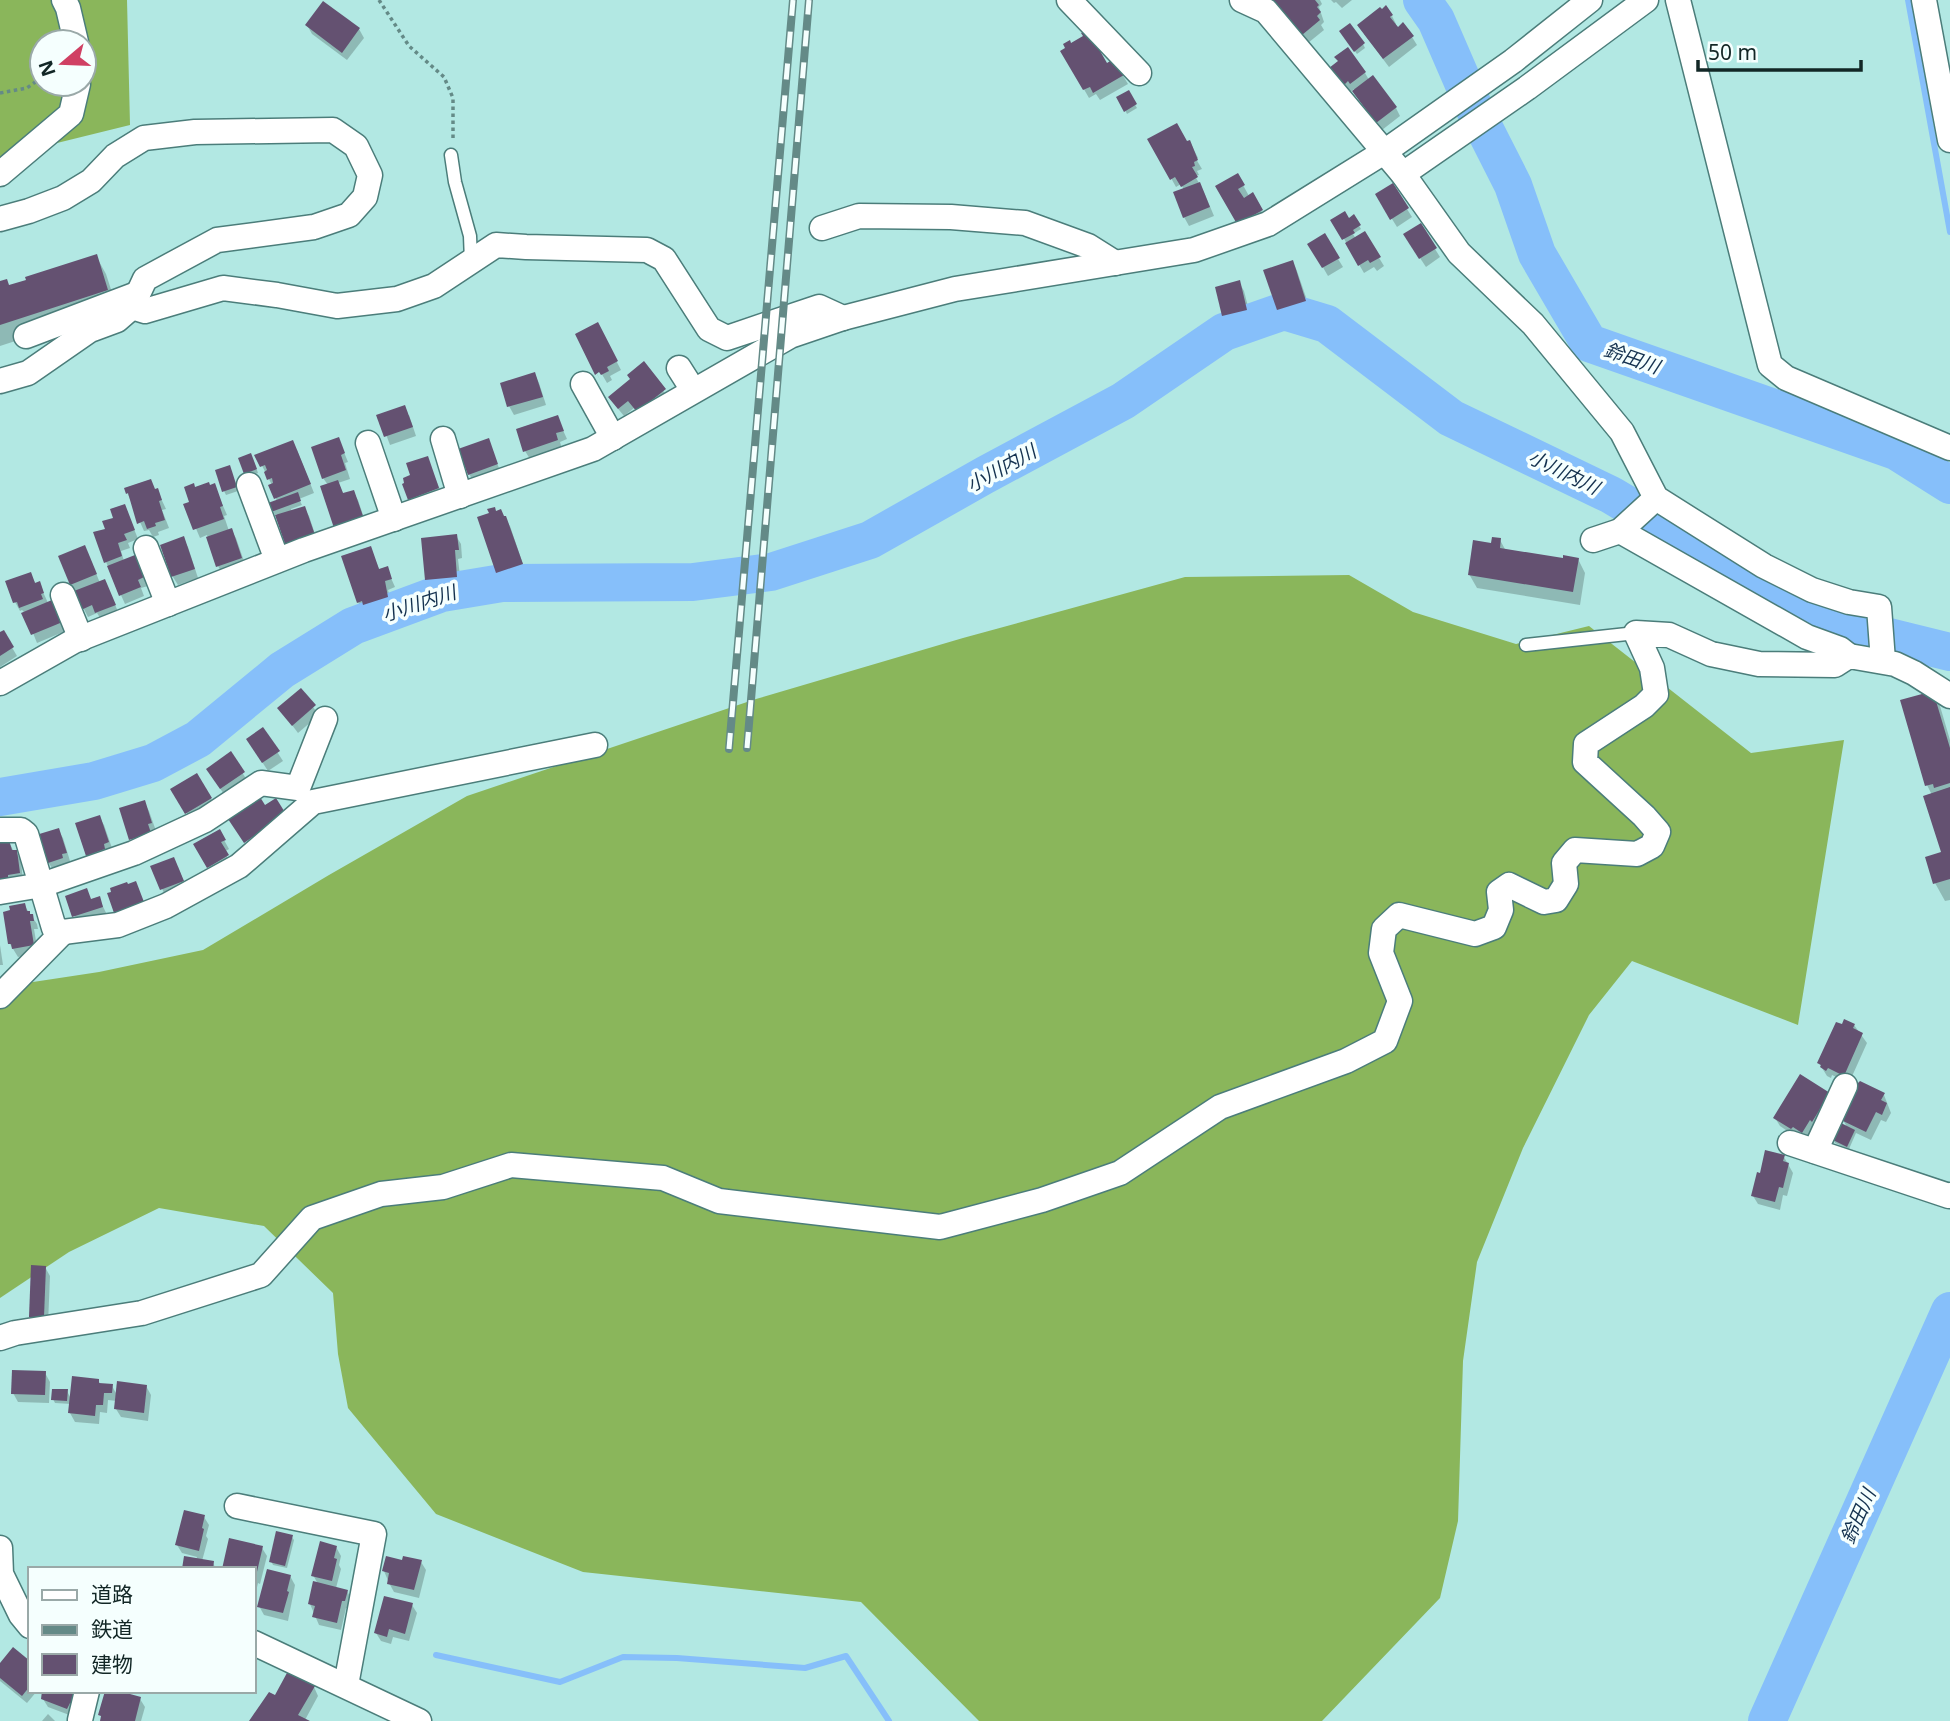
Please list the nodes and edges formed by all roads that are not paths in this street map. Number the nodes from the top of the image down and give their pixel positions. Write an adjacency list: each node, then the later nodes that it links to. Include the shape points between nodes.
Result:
1 (64, 0): 8 (street)
2 (1069, 0): 9 (street)
3 (1242, 0): 12 (street, via 1266,11)
4 (1590, 0): 12 (street)
5 (1646, 0): 15 (street)
6 (1678, 0): 30 (street, via 1770,365 1786,378)
7 (1924, 0): 11 (street)
8 (73, 28)
9 (1139, 73)
10 (75, 98): 14 (street, via 71,114)
11 (1950, 140)
12 (1384, 152): 15 (street); 19 (street, via 1268,224 1194,250)
13 (451, 155): 18 (lane, via 470,236)
14 (0, 174)
15 (1402, 174): 33 (street, via 1459,253 1533,324 1622,432)
16 (0, 219): 20 (street, via 64,198 144,138 195,132 333,130 356,146 370,175 365,197 349,215 314,227 218,240 145,279)
17 (822, 228): 19 (street, via 859,216 1025,223 1088,246)
18 (471, 262): 20 (street, via 434,286 397,299 337,306 223,288 145,312); 21 (street, via 496,245 647,250 664,259 709,329 727,338 819,307)
19 (1115, 263): 21 (street, via 955,289)
20 (135, 300): 22 (street); 24 (street, via 117,320 90,330 28,373)
21 (843, 318): 26 (street, via 790,336)
22 (26, 336)
23 (679, 368): 26 (street)
24 (0, 382)
25 (583, 384): 27 (street)
26 (693, 390): 27 (street)
27 (612, 438): 32 (street, via 593,449)
28 (443, 439): 32 (street)
29 (368, 443): 34 (street)
30 (1950, 448)
31 (249, 485): 38 (street)
32 (460, 496): 34 (street)
33 (1654, 500): 35 (street); 45 (street, via 1812,590 1879,607)
34 (394, 519): 38 (street)
35 (1620, 531): 36 (street); 44 (street)
36 (1593, 540)
37 (146, 548): 40 (street)
38 (277, 560): 40 (street)
39 (63, 595): 42 (street)
40 (168, 604): 42 (street)
41 (1636, 634): 43 (lane); 44 (street, via 1669,635 1711,654 1759,664 1835,665); 60 (street, via 1656,694 1586,744 1585,762 1658,832 1652,846 1637,855 1574,850 1564,863 1566,884 1556,900 1544,902 1509,886 1499,892 1501,910 1494,927 1475,934 1399,915 1384,929 1381,953 1400,1001 1385,1041 1346,1061 1220,1107 1120,1173 940,1227 719,1201 663,1178 511,1165 443,1187 380,1194 312,1218 261,1275 142,1313)
42 (81, 639): 46 (street)
43 (1526, 645)
44 (1849, 656): 45 (street)
45 (1883, 660): 47 (street)
46 (0, 683)
47 (1950, 696)
48 (325, 719): 50 (street)
49 (595, 745): 50 (street)
50 (305, 795): 52 (street, via 261,783 193,826 134,853); 54 (street, via 239,866 166,906 118,925)
51 (0, 830): 52 (street, via 26,834)
52 (43, 885): 53 (street); 54 (street, via 54,928)
53 (0, 892)
54 (63, 932): 55 (street)
55 (0, 996)
56 (1845, 1086): 58 (street)
57 (1790, 1143): 58 (street)
58 (1815, 1151): 59 (street)
59 (1950, 1195)
60 (0, 1338)
61 (237, 1506): 65 (street, via 373,1534)
62 (0, 1548): 63 (street, via 1,1574)
63 (28, 1624)
64 (256, 1644): 65 (street)
65 (346, 1685): 68 (street)
66 (87, 1693): 67 (street)
67 (80, 1720)
68 (419, 1721)

